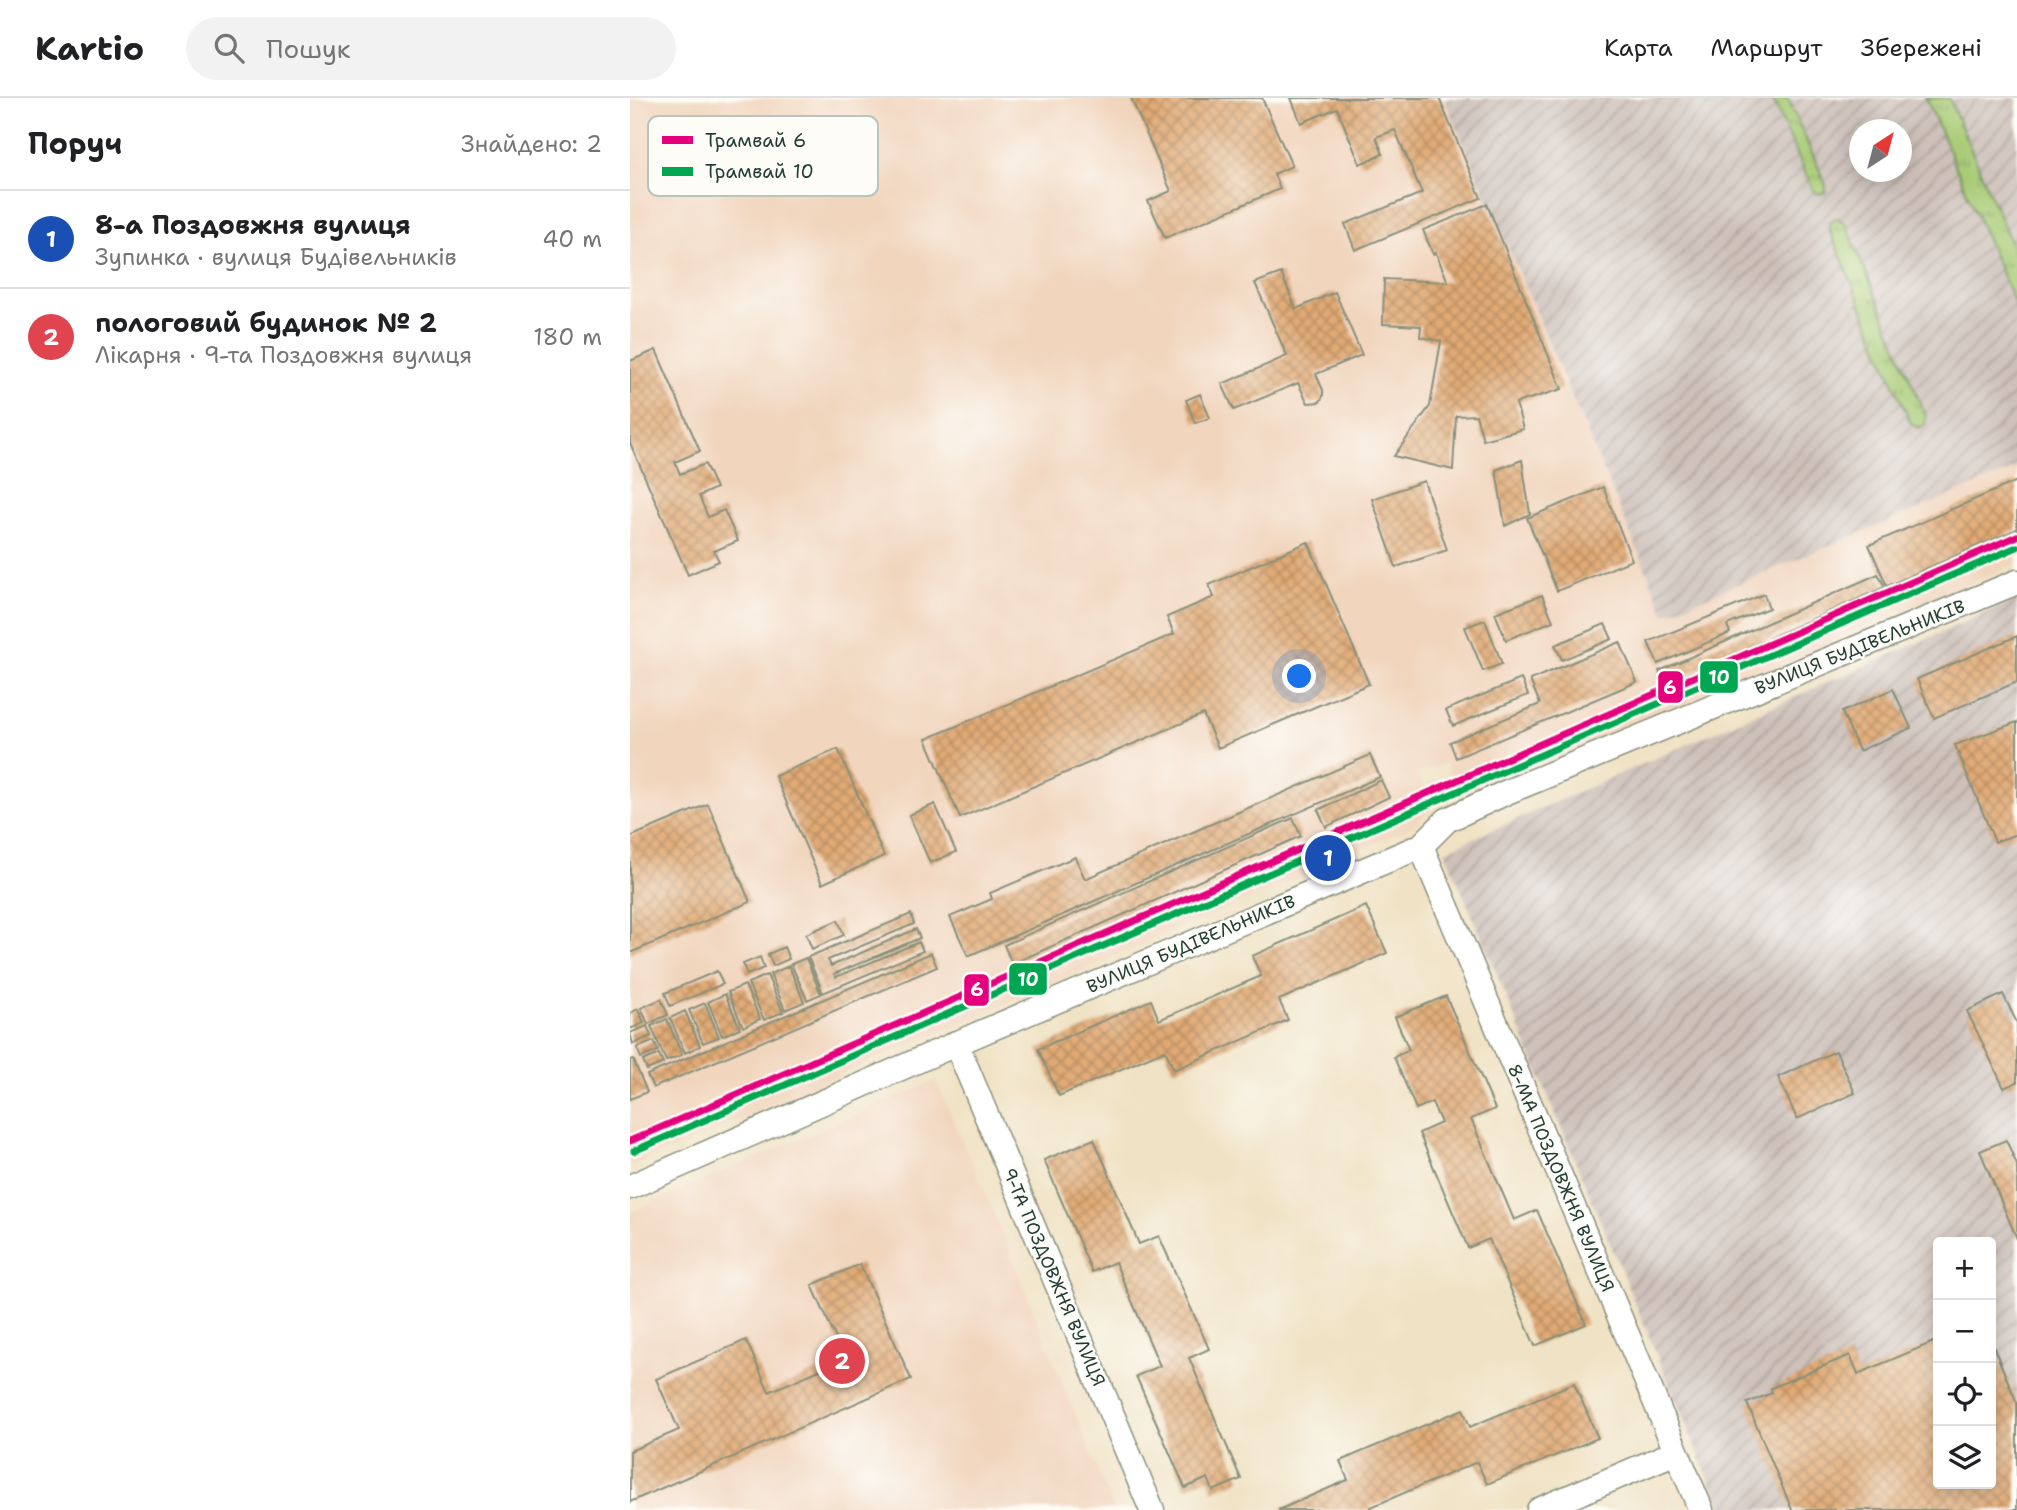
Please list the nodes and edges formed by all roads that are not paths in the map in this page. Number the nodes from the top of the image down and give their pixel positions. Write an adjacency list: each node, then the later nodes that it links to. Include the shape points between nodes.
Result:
1 (2017, 582): 2 (street, ВУЛИЦЯ БУДІВЕЛЬНИКІВ, via 1507,792 1447,820)
2 (1422, 846): 3 (street, ВУЛИЦЯ БУДІВЕЛЬНИКІВ); 5 (street, 8-МА ПОЗДОВЖНЯ ВУЛИЦЯ)
3 (957, 1044): 4 (street, ВУЛИЦЯ БУДІВЕЛЬНИКІВ); 6 (street, 9-ТА ПОЗДОВЖНЯ ВУЛИЦЯ)
4 (630, 1187)
5 (1676, 1452): 7 (street); 8 (street, 8-МА ПОЗДОВЖНЯ ВУЛИЦЯ)
6 (1152, 1510)
7 (1539, 1510)
8 (1701, 1510)

